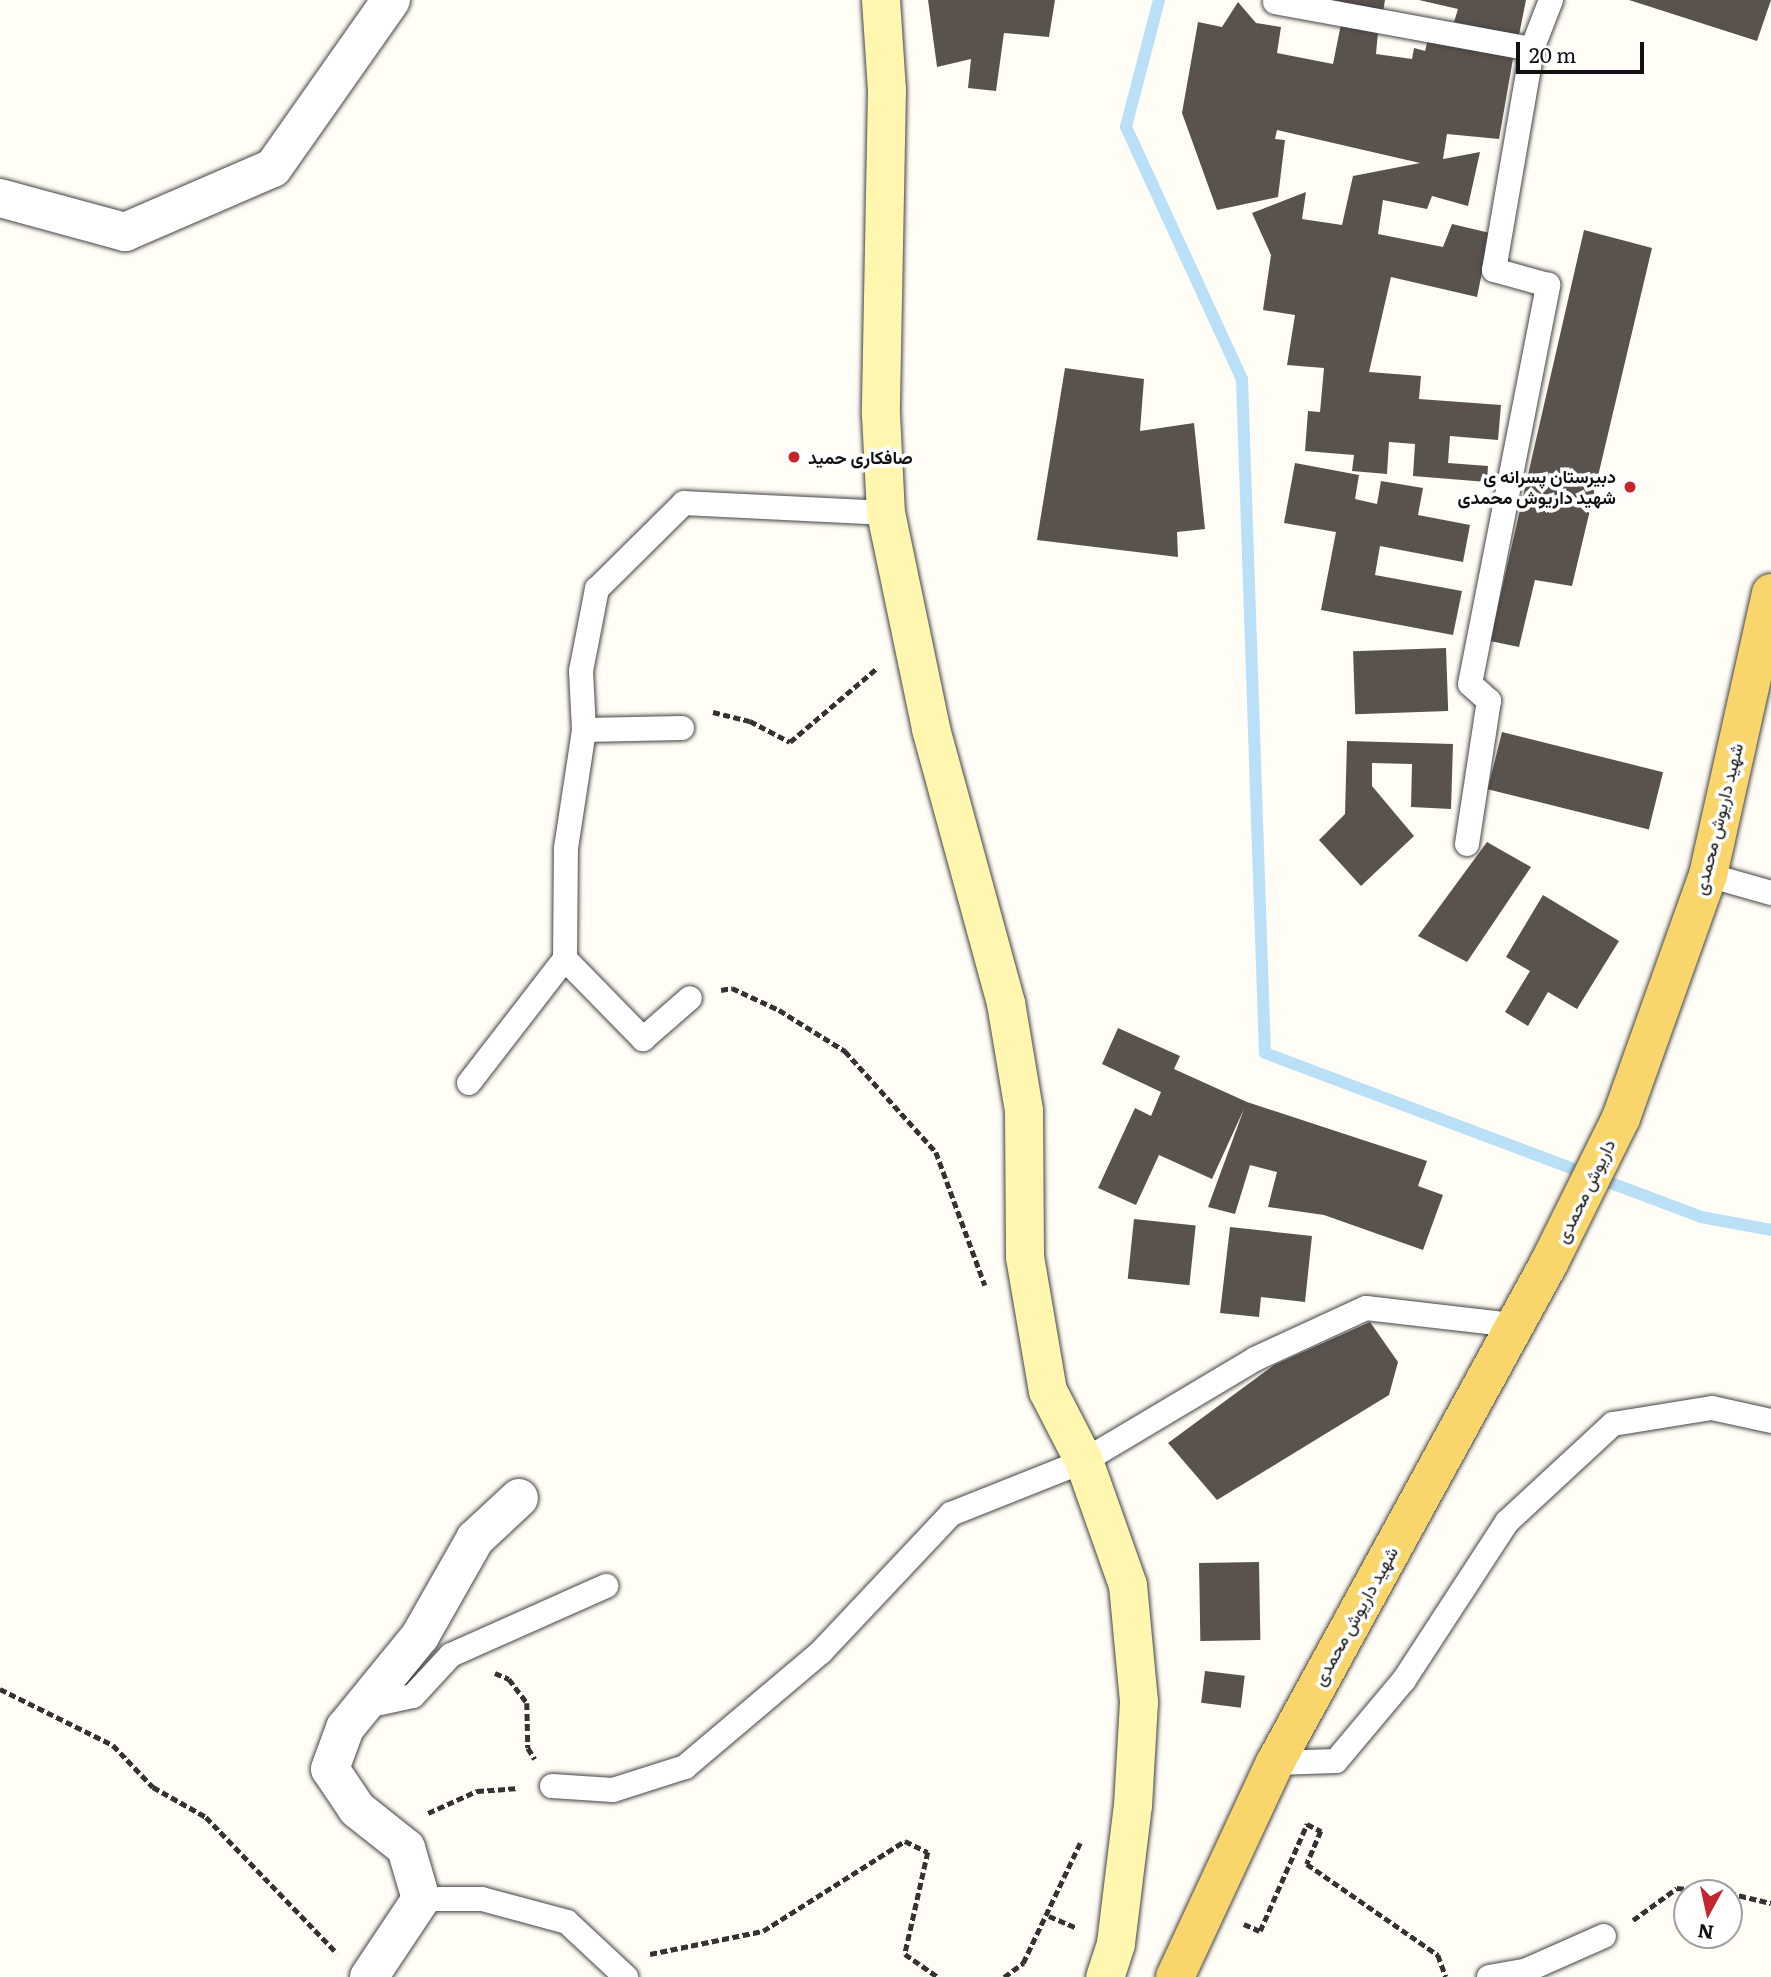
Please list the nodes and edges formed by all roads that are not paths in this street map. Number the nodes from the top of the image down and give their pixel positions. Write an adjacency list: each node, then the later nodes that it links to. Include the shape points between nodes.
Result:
1 (391, 0): 6 (street, via 273,168 125,232)
2 (881, 0): 7 (main road, via 887,90 881,415)
3 (1551, 0): 5 (lane)
4 (1275, 2): 5 (lane)
5 (1532, 48): 11 (lane, via 1494,270 1548,285 1470,684 1489,701)
6 (0, 198)
7 (886, 513): 10 (lane, via 684,503 597,589 582,671); 21 (main road, via 909,640 1006,1003 1024,1111 1025,1257 1048,1391)
8 (1771, 593): 12 (main road, شهید داریوش محمدی)
9 (682, 728): 10 (lane)
10 (584, 730): 14 (lane, via 566,848)
11 (1467, 844)
12 (1708, 875): 13 (lane); 17 (main road, شهید داریوش محمدی)
13 (1771, 893)
14 (565, 959): 15 (lane, via 643,1039); 16 (lane)
15 (690, 998)
16 (469, 1083)
17 (1621, 1118): 18 (main road, داریوش محمدی)
18 (1549, 1263): 19 (main road, شهید داریوش محمدی)
19 (1514, 1325): 21 (lane, via 1366,1308 1255,1359); 25 (main road, شهید داریوش محمدی)
20 (1771, 1421): 25 (lane, via 1712,1408 1613,1424 1507,1522 1404,1680 1336,1762)
21 (1084, 1461): 26 (lane, via 951,1514 821,1652 685,1767 613,1790); 31 (main road, via 1128,1585 1139,1702 1133,1805 1116,1944)
22 (519, 1498): 24 (street, via 475,1539 420,1636)
23 (606, 1586): 24 (lane, via 451,1655 413,1696)
24 (362, 1707): 27 (street, via 345,1728 330,1769 357,1809 406,1848)
25 (1275, 1763): 32 (main road, شهید داریوش محمدی)
26 (552, 1786)
27 (421, 1899): 29 (street); 30 (lane, via 482,1899 567,1922)
28 (1604, 1936): 33 (lane, via 1527,1970)
29 (356, 1968)
30 (626, 1977)
31 (1105, 1977)
32 (1175, 1977)
33 (1489, 1977)

